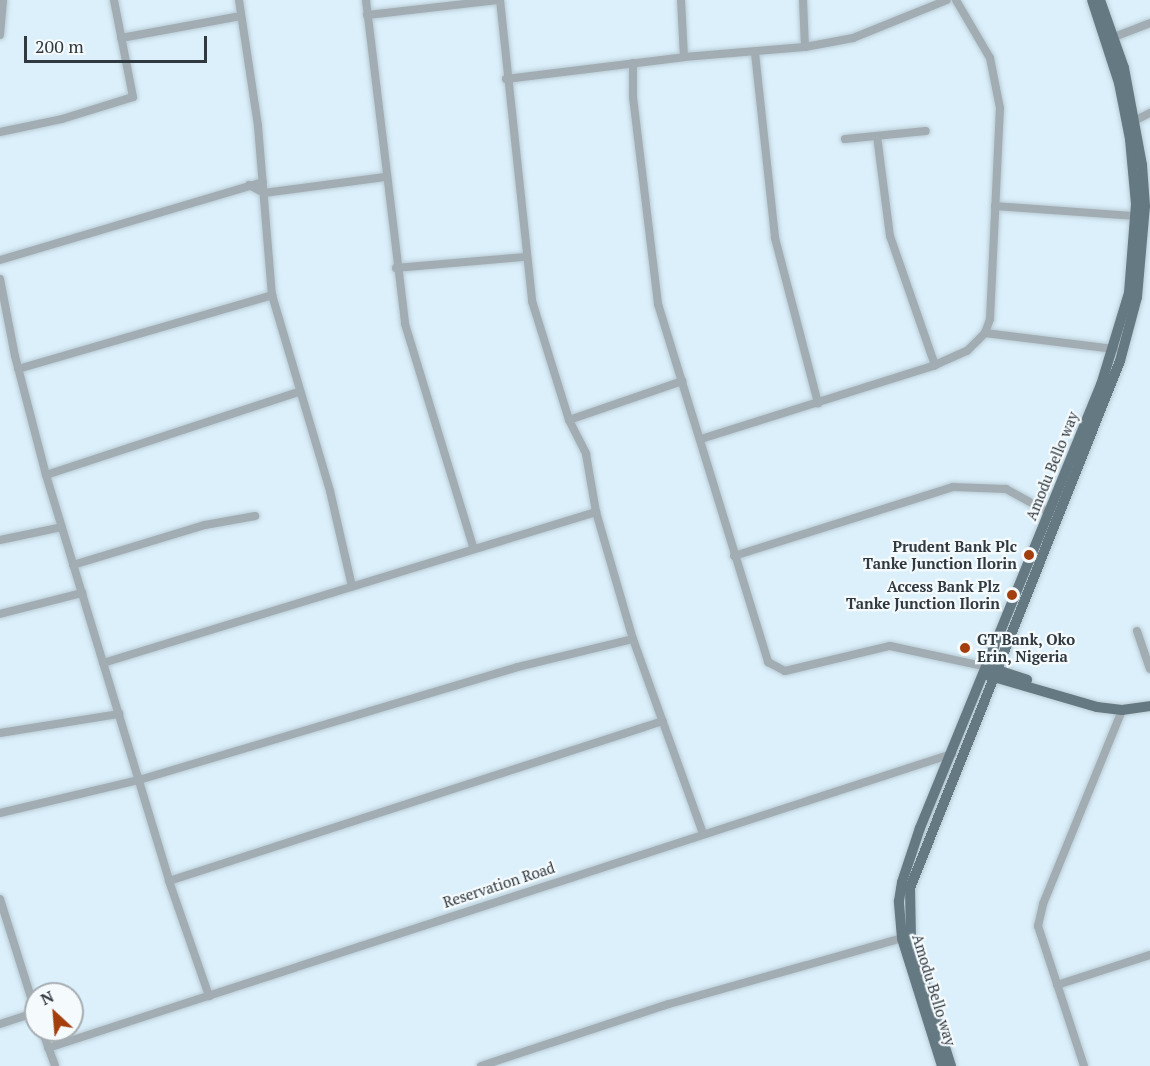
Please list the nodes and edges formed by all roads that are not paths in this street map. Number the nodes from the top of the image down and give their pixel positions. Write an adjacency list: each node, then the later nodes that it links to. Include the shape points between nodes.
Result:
1 (3, 0): 15 (street)
2 (114, 0): 17 (street)
3 (239, 0): 13 (street)
4 (366, 0): 12 (street)
5 (499, 0): 12 (street); 22 (street)
6 (681, 0): 20 (street)
7 (803, 0): 18 (street)
8 (947, 0): 18 (street, via 853,38)
9 (956, 0): 33 (street, via 978,34 997,85)
10 (1092, 0): 34 (main road, Amodu Bello way, via 1125,111)
11 (1100, 0): 16 (main road, Amodu Bello way)
12 (367, 15): 29 (street)
13 (241, 16): 17 (street); 30 (street)
14 (1150, 23): 16 (street)
15 (0, 35)
16 (1114, 37): 24 (main road, Amodu Bello way)
17 (121, 38): 26 (street, via 133,92 129,100)
18 (805, 47): 19 (street)
19 (755, 53): 20 (street); 47 (street, via 775,238)
20 (684, 57): 21 (street)
21 (633, 63): 22 (street); 45 (street, via 653,277)
22 (506, 79): 36 (street)
23 (1150, 113): 24 (street)
24 (1136, 120): 35 (main road, Amodu Bello way)
25 (926, 131): 27 (street)
26 (0, 132)
27 (877, 136): 28 (street); 43 (street, via 890,236)
28 (845, 139)
29 (385, 177): 32 (street); 38 (street)
30 (263, 182): 31 (street); 32 (street)
31 (249, 185): 32 (street); 37 (street)
32 (264, 193): 40 (street)
33 (995, 206): 34 (street); 41 (street, via 990,319)
34 (1136, 216): 42 (main road, Amodu Bello way, via 1129,292)
35 (1147, 228): 66 (main road, Amodu Bello way, via 1137,297 1120,361)
36 (525, 257): 38 (street); 48 (street, via 532,301)
37 (0, 260)
38 (396, 268): 56 (street, via 405,324)
39 (0, 279): 44 (street)
40 (272, 295): 44 (street); 46 (street)
41 (985, 333): 42 (street); 43 (street, via 968,351)
42 (1114, 349): 52 (main road, Amodu Bello way)
43 (935, 365): 47 (street)
44 (18, 369): 50 (street)
45 (681, 381): 48 (street); 49 (street)
46 (299, 392): 50 (street); 59 (street, via 330,491)
47 (818, 403): 49 (street)
48 (570, 420): 51 (street, via 586,454)
49 (701, 439): 57 (street)
50 (46, 475): 54 (street)
51 (596, 512): 56 (street); 63 (street)
52 (1048, 512): 57 (street, via 1006,489 953,487); 66 (main road, Amodu Bello way)
53 (255, 516): 58 (street, via 205,525)
54 (62, 527): 55 (street); 58 (street)
55 (0, 540)
56 (473, 547): 59 (street)
57 (734, 556): 66 (street, via 765,656 778,670 879,646)
58 (73, 565): 60 (street)
59 (352, 586): 64 (street)
60 (82, 593): 61 (street); 64 (street)
61 (0, 614)
62 (1137, 631): 65 (street)
63 (633, 639): 71 (street); 74 (street, via 518,667)
64 (103, 663): 70 (street)
65 (1150, 669)
66 (988, 670): 67 (main road, via 1093,700); 69 (main road, via 1066,699); 73 (main road, Amodu Bello way)
67 (1150, 699)
68 (1150, 706): 69 (main road)
69 (1122, 710): 82 (street, via 1039,917 1038,926)
70 (119, 714): 72 (street); 74 (street)
71 (663, 722): 76 (street); 77 (street)
72 (0, 734)
73 (956, 754): 76 (street, Reservation Road); 79 (main road, Amodu Bello way, via 902,882); 91 (main road, Amodu Bello way, via 917,863 908,910 911,939)
74 (139, 780): 75 (street); 77 (street)
75 (0, 813)
76 (703, 832): 83 (street, Reservation Road)
77 (170, 881): 83 (street)
78 (0, 899): 81 (street)
79 (902, 938): 89 (street, via 669,1004); 90 (main road, Amodu Bello way)
80 (1150, 955): 82 (street)
81 (26, 982)
82 (1057, 985): 92 (street)
83 (209, 996): 87 (street, Reservation Road)
84 (24, 1016): 85 (street)
85 (0, 1024)
86 (46, 1042): 87 (street)
87 (48, 1048): 88 (street)
88 (55, 1066)
89 (481, 1066)
90 (942, 1066)
91 (951, 1066)
92 (1083, 1066)

